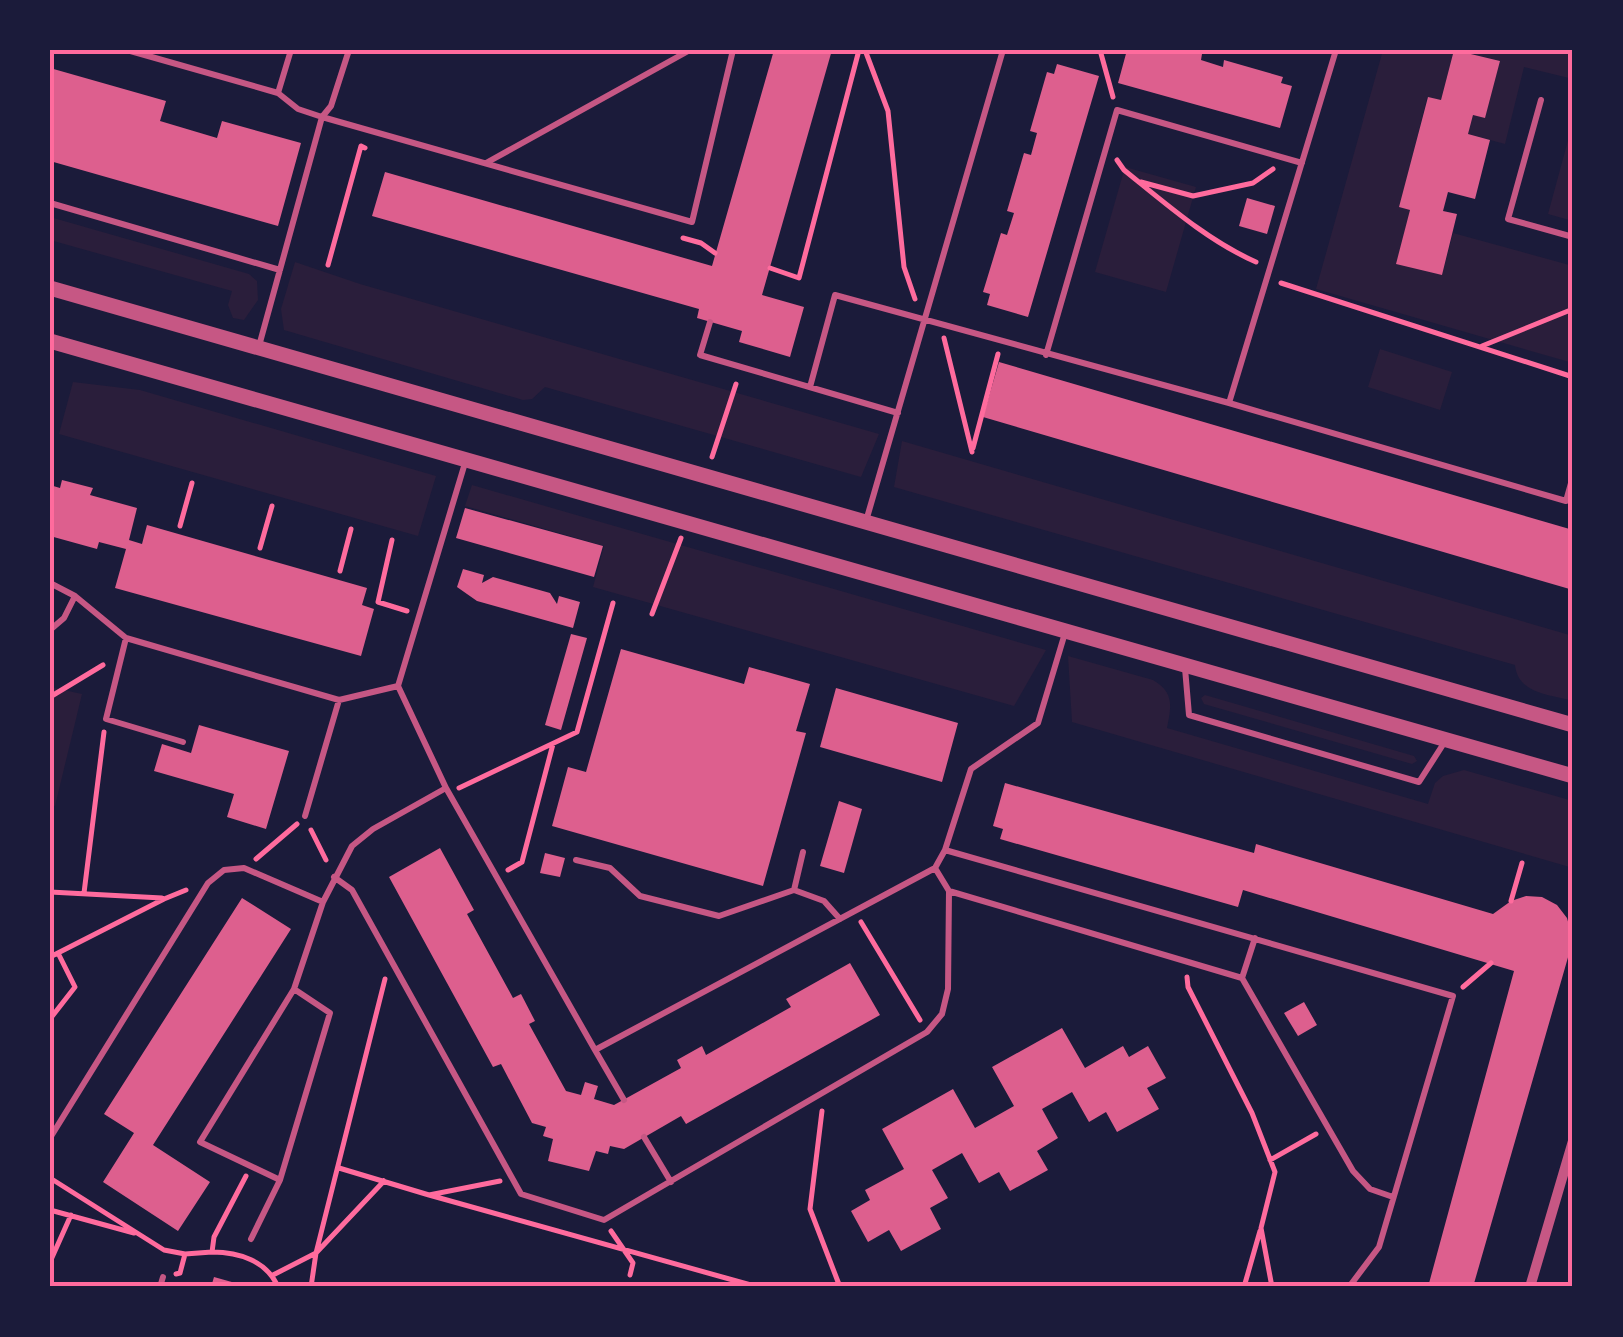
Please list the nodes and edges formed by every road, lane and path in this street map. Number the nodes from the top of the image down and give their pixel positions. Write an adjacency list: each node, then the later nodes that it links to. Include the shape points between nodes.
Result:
1 (127, 50): 10 (lane)
2 (291, 50): 10 (lane)
3 (349, 50): 13 (lane)
4 (690, 50): 15 (lane)
5 (734, 50): 15 (lane, via 692,222)
6 (862, 50): 25 (path, via 799,278); 31 (path, via 888,111 904,267)
7 (1003, 50): 31 (lane)
8 (1100, 50): 12 (path)
9 (1336, 50): 16 (lane)
10 (278, 93): 13 (lane, via 298,110)
11 (1541, 100): 21 (lane, via 1508,220)
12 (1117, 110): 16 (lane); 38 (lane)
13 (322, 117): 15 (lane); 27 (lane)
14 (380, 152): 24 (path, via 361,146)
15 (486, 163)
16 (1302, 163): 26 (lane)
17 (1124, 170): 18 (path)
18 (1139, 182): 19 (path, via 1193,196); 26 (path, via 1232,252)
19 (1253, 183)
20 (50, 203): 27 (lane)
21 (1573, 237)
22 (682, 238): 23 (path)
23 (716, 254)
24 (328, 265)
25 (770, 268)
26 (1270, 268): 28 (lane)
27 (280, 270): 37 (lane)
28 (1267, 278): 36 (path); 42 (lane)
29 (50, 288): 37 (street)
30 (1573, 309): 36 (path)
31 (923, 320): 33 (lane); 41 (lane, via 835,295); 43 (lane)
32 (710, 322): 41 (lane, via 700,355)
33 (940, 325): 35 (lane); 35 (path, via 972,452)
34 (50, 341): 44 (street)
35 (1002, 342): 38 (lane)
36 (1479, 347): 39 (path)
37 (259, 348): 45 (street)
38 (1046, 354): 42 (lane)
39 (1573, 378)
40 (736, 384): 45 (path)
41 (810, 387): 43 (lane)
42 (1229, 404): 46 (lane, via 1566,501)
43 (898, 412): 49 (lane)
44 (466, 462): 50 (street); 59 (lane)
45 (705, 476): 49 (street)
46 (1573, 476)
47 (192, 483): 51 (path)
48 (272, 506): 54 (path)
49 (866, 522): 70 (street)
50 (686, 525): 60 (path); 62 (street)
51 (180, 526)
52 (351, 529): 55 (path)
53 (392, 540): 59 (path, via 378,602)
54 (260, 548)
55 (340, 571)
56 (50, 583): 57 (lane)
57 (75, 596): 61 (lane); 63 (lane)
58 (614, 603): 73 (path, via 577,732)
59 (420, 614): 66 (lane)
60 (652, 614)
61 (50, 630)
62 (1065, 633): 65 (street); 77 (lane, via 1038,723 971,770)
63 (126, 638): 64 (lane); 68 (lane)
64 (122, 654): 67 (path); 69 (lane)
65 (1185, 667): 71 (street); 71 (lane, via 1189,715 1419,782)
66 (398, 686): 68 (lane); 75 (lane)
67 (50, 697)
68 (339, 700): 76 (lane)
69 (106, 719): 72 (lane); 89 (path)
70 (1573, 725)
71 (1446, 740): 74 (street)
72 (183, 742)
73 (553, 744): 75 (path, via 466,787); 84 (path, via 522,862)
74 (1573, 776)
75 (446, 788): 83 (lane, via 373,828 352,846); 84 (lane)
76 (305, 816): 81 (path); 83 (path)
77 (945, 850): 82 (lane); 95 (lane)
78 (803, 852): 86 (lane)
79 (576, 860): 86 (lane, via 610,868 640,896 719,916)
80 (1522, 863): 91 (path)
81 (244, 868): 85 (lane, via 224,870); 92 (lane)
82 (935, 868): 87 (lane); 93 (lane)
83 (334, 877): 92 (lane); 98 (lane, via 352,890)
84 (497, 877): 106 (lane)
85 (208, 883): 90 (path); 111 (lane)
86 (794, 890): 94 (lane, via 824,901)
87 (949, 891): 100 (lane); 105 (lane, via 948,988 942,1014)
88 (50, 892): 89 (path)
89 (84, 893): 90 (path)
90 (164, 898): 96 (path)
91 (1511, 901)
92 (323, 902): 102 (lane)
93 (855, 911): 94 (lane); 105 (path)
94 (840, 919): 106 (lane)
95 (1255, 938): 100 (lane); 103 (lane)
96 (58, 953): 97 (path); 104 (path, via 75,988)
97 (50, 957)
98 (390, 961): 115 (path); 117 (lane)
99 (1492, 963): 103 (path)
100 (1242, 978): 109 (lane)
101 (1188, 987): 113 (path)
102 (294, 989): 114 (lane, via 200,1142); 118 (lane, via 330,1013)
103 (1453, 996): 122 (lane)
104 (50, 1019)
105 (928, 1032): 107 (lane)
106 (595, 1050): 108 (lane)
107 (824, 1092): 120 (lane); 140 (path, via 810,1209)
108 (624, 1100)
109 (1327, 1128): 113 (path); 122 (lane, via 1353,1172 1370,1189)
110 (644, 1136): 120 (lane)
111 (50, 1138)
112 (1573, 1141): 144 (street)
113 (1270, 1160): 126 (path, via 1276,1172)
114 (252, 1166): 118 (lane); 130 (path)
115 (339, 1168): 119 (path); 131 (path)
116 (50, 1178): 127 (path)
117 (511, 1179): 121 (path); 125 (lane, via 521,1194)
118 (280, 1180): 128 (lane)
119 (384, 1181): 121 (path); 131 (path)
120 (671, 1182): 125 (lane)
121 (429, 1195): 129 (path)
122 (1393, 1197): 143 (lane, via 1379,1247)
123 (50, 1210): 124 (path)
124 (71, 1216): 127 (path); 132 (path)
125 (604, 1220): 129 (path)
126 (1261, 1228): 141 (path); 142 (path)
127 (142, 1235): 130 (path, via 164,1250)
128 (251, 1239)
129 (625, 1251): 133 (path, via 633,1263); 139 (path)
130 (212, 1252): 135 (path, via 263,1264)
131 (316, 1253): 135 (path); 138 (path)
132 (50, 1262)
133 (630, 1275)
134 (163, 1276): 136 (lane)
135 (273, 1276): 137 (path)
136 (160, 1287)
137 (278, 1287)
138 (311, 1287)
139 (758, 1287)
140 (840, 1287)
141 (1244, 1287)
142 (1272, 1287)
143 (1349, 1287)
144 (1530, 1287)

